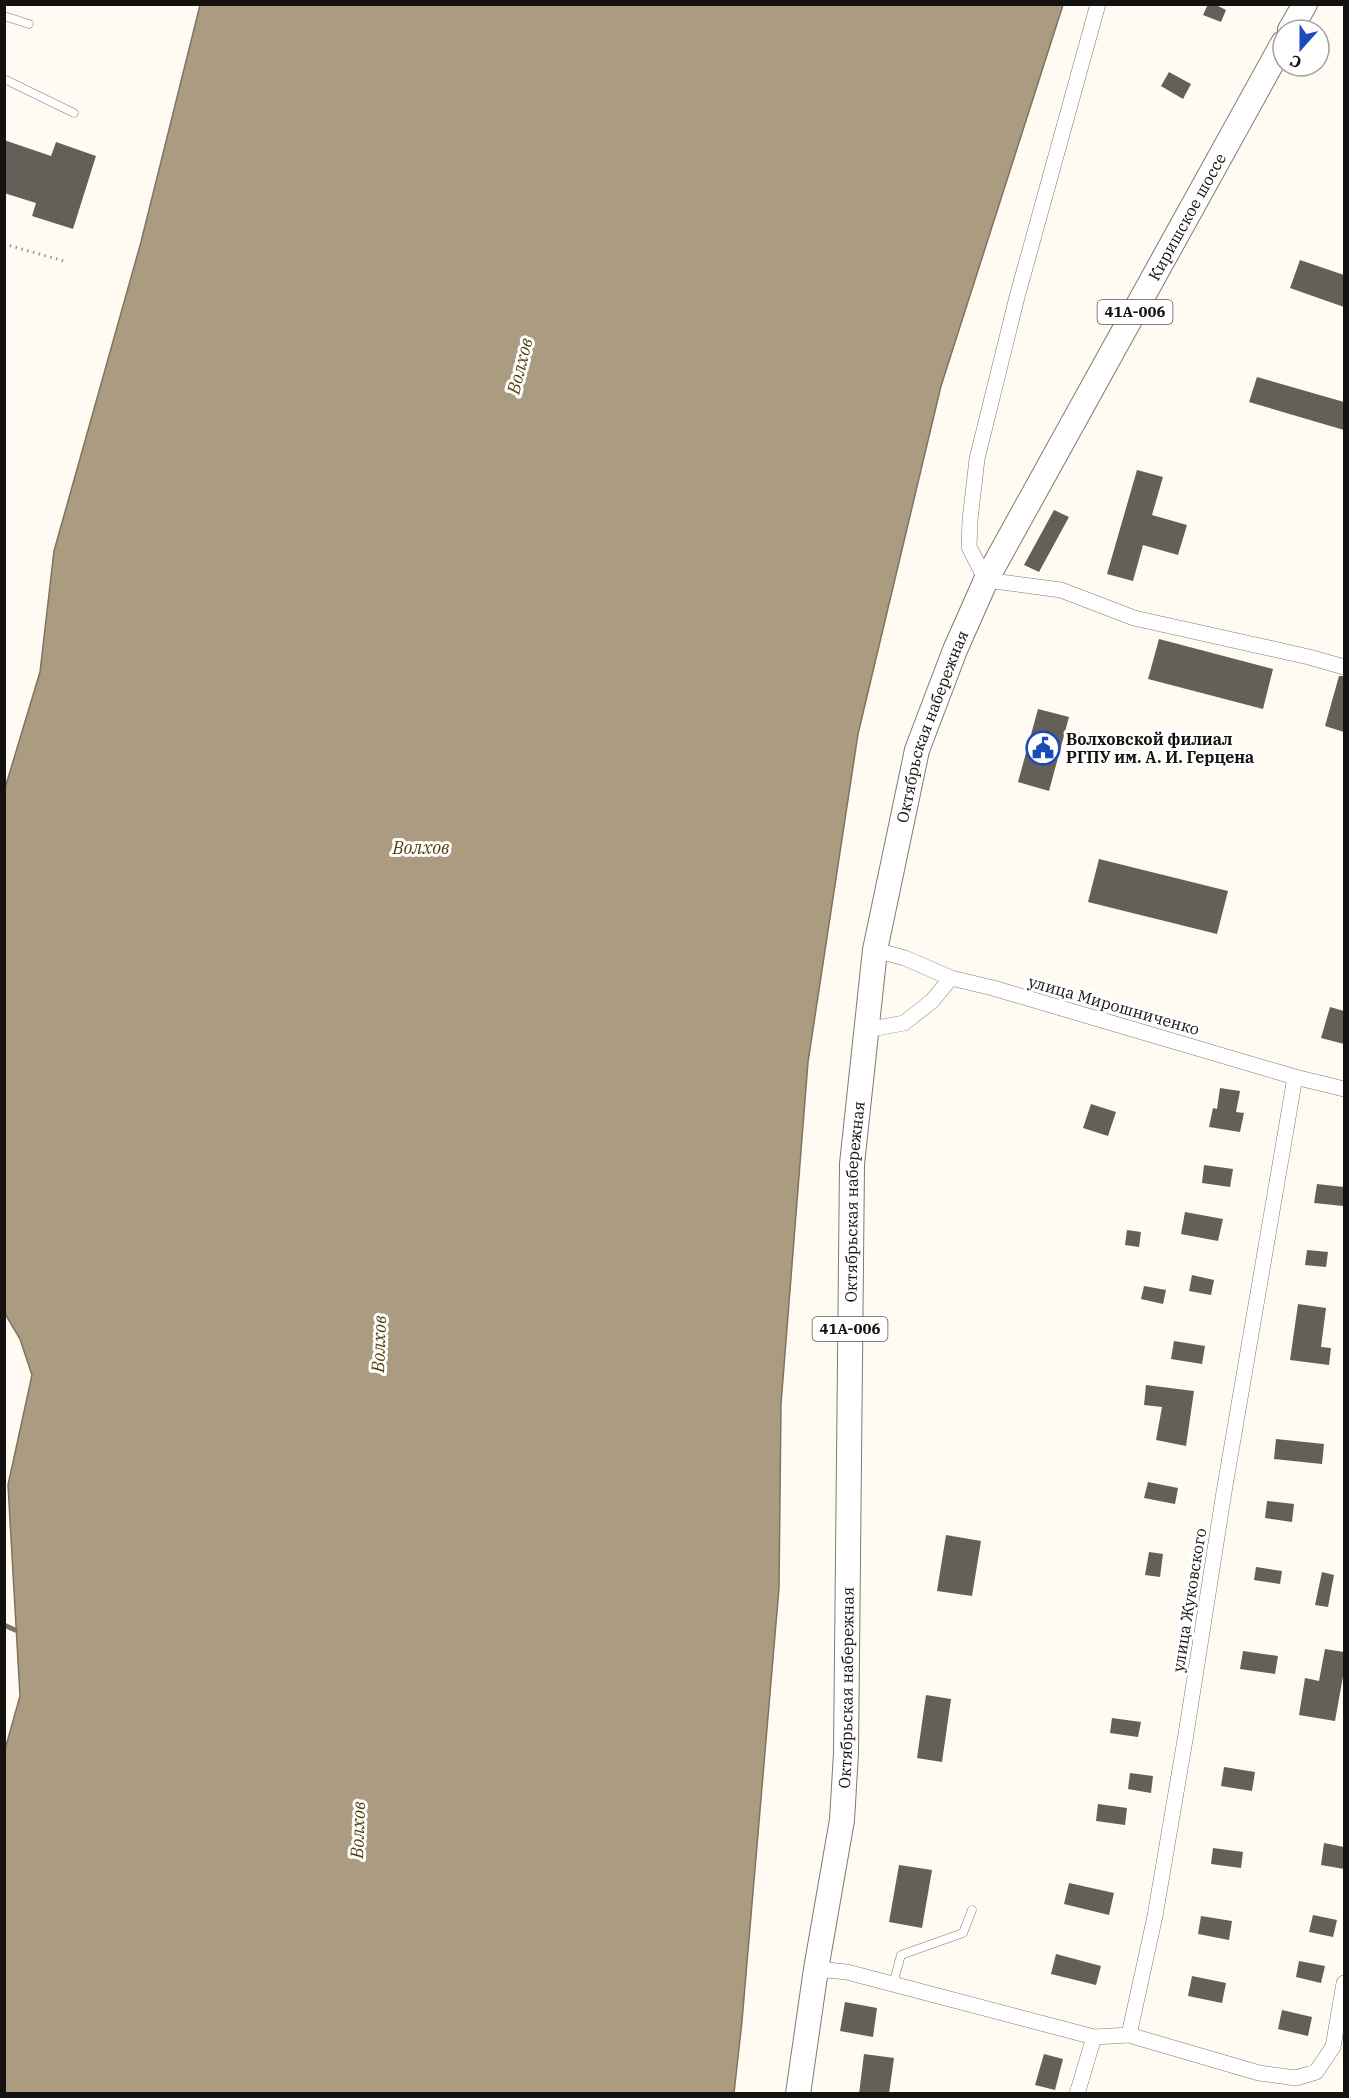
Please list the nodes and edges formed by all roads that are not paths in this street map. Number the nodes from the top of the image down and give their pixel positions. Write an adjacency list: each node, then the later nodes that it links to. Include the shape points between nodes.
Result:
1 (1098, 4): 9 (street, via 977,459 969,547)
2 (1305, 4): 4 (main road)
3 (4, 16): 5 (lane)
4 (1297, 18)
5 (29, 24)
6 (1271, 66): 9 (main road, Киришское шоссе / 41А-006)
7 (4, 80): 8 (lane)
8 (74, 113)
9 (986, 580): 10 (street, via 1061,590 1134,618); 11 (main road, Октябрьская набережная / 41А-006, via 917,750)
10 (1344, 667)
11 (875, 950): 12 (street, улица Мирошниченко); 13 (main road, Октябрьская набережная / 41А-006)
12 (951, 978): 13 (street, via 932,1001 904,1023); 14 (street, улица Мирошниченко)
13 (866, 1030): 17 (main road, Октябрьская набережная / 41А-006, via 852,1164 846,1753 842,1820)
14 (1295, 1077): 15 (street, улица Мирошниченко); 20 (street, улица Жуковского, via 1155,1916)
15 (1344, 1089)
16 (972, 1910): 19 (lane, via 963,1933 901,1955)
17 (816, 1969): 19 (street); 22 (main road, Октябрьская набережная / 41А-006)
18 (1344, 1983): 20 (street, via 1333,2047 1316,2072 1296,2078 1259,2073)
19 (893, 1984): 21 (street)
20 (1130, 2035): 21 (street)
21 (1094, 2037): 23 (street)
22 (798, 2094)
23 (1077, 2094)

